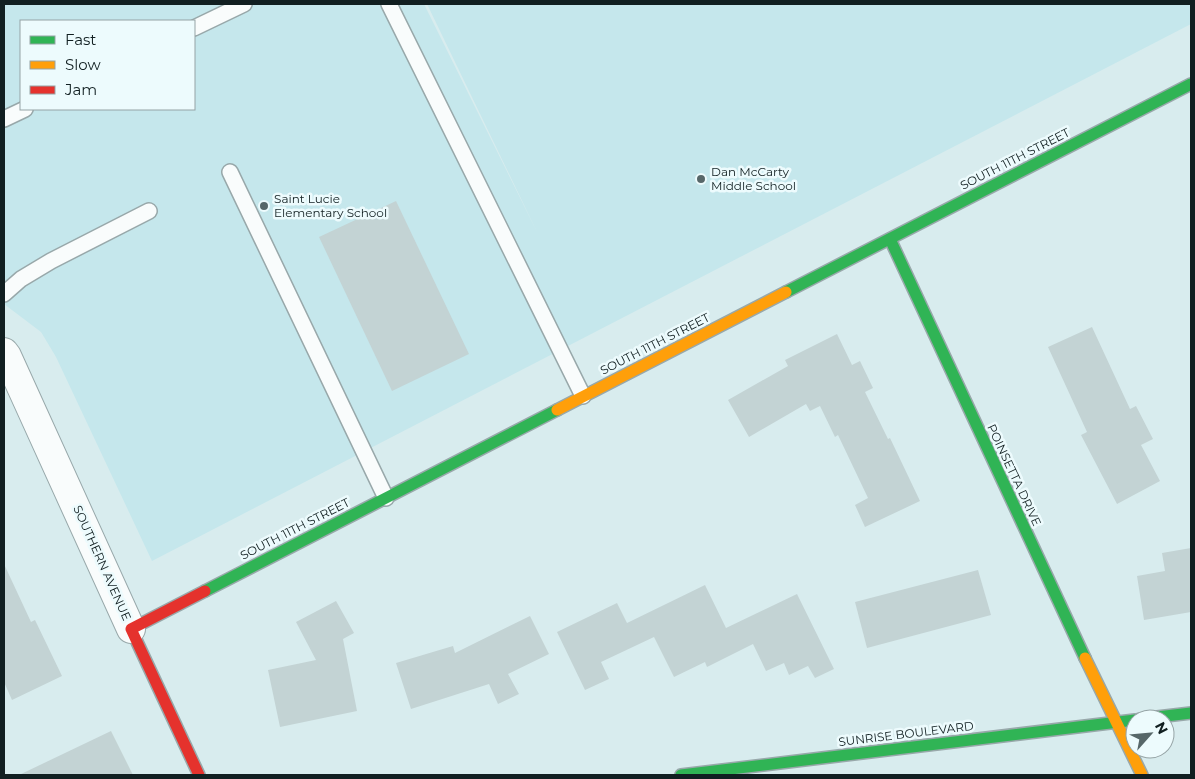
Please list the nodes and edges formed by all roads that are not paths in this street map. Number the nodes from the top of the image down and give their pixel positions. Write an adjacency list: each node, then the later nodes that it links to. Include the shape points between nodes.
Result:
1 (244, 4): 3 (lane)
2 (389, 4): 12 (lane)
3 (195, 28)
4 (1191, 84): 9 (street, SOUTH 11TH STREET)
5 (23, 110): 6 (lane)
6 (4, 119)
7 (230, 172): 13 (lane)
8 (150, 211): 10 (lane, via 50,261)
9 (890, 239): 12 (street, SOUTH 11TH STREET); 18 (street, POINSETTA DRIVE)
10 (4, 294)
11 (4, 352): 14 (street, SOUTHERN AVENUE)
12 (583, 396): 13 (street, SOUTH 11TH STREET)
13 (386, 498): 14 (street, SOUTH 11TH STREET)
14 (131, 629): 19 (street, SOUTHERN AVENUE)
15 (1191, 713): 16 (street)
16 (1175, 715)
17 (1125, 721): 18 (street, SUNRISE BOULEVARD)
18 (1114, 722): 20 (street, SUNRISE BOULEVARD); 21 (street, POINSETTA DRIVE)
19 (199, 775)
20 (681, 775)
21 (1142, 775)

